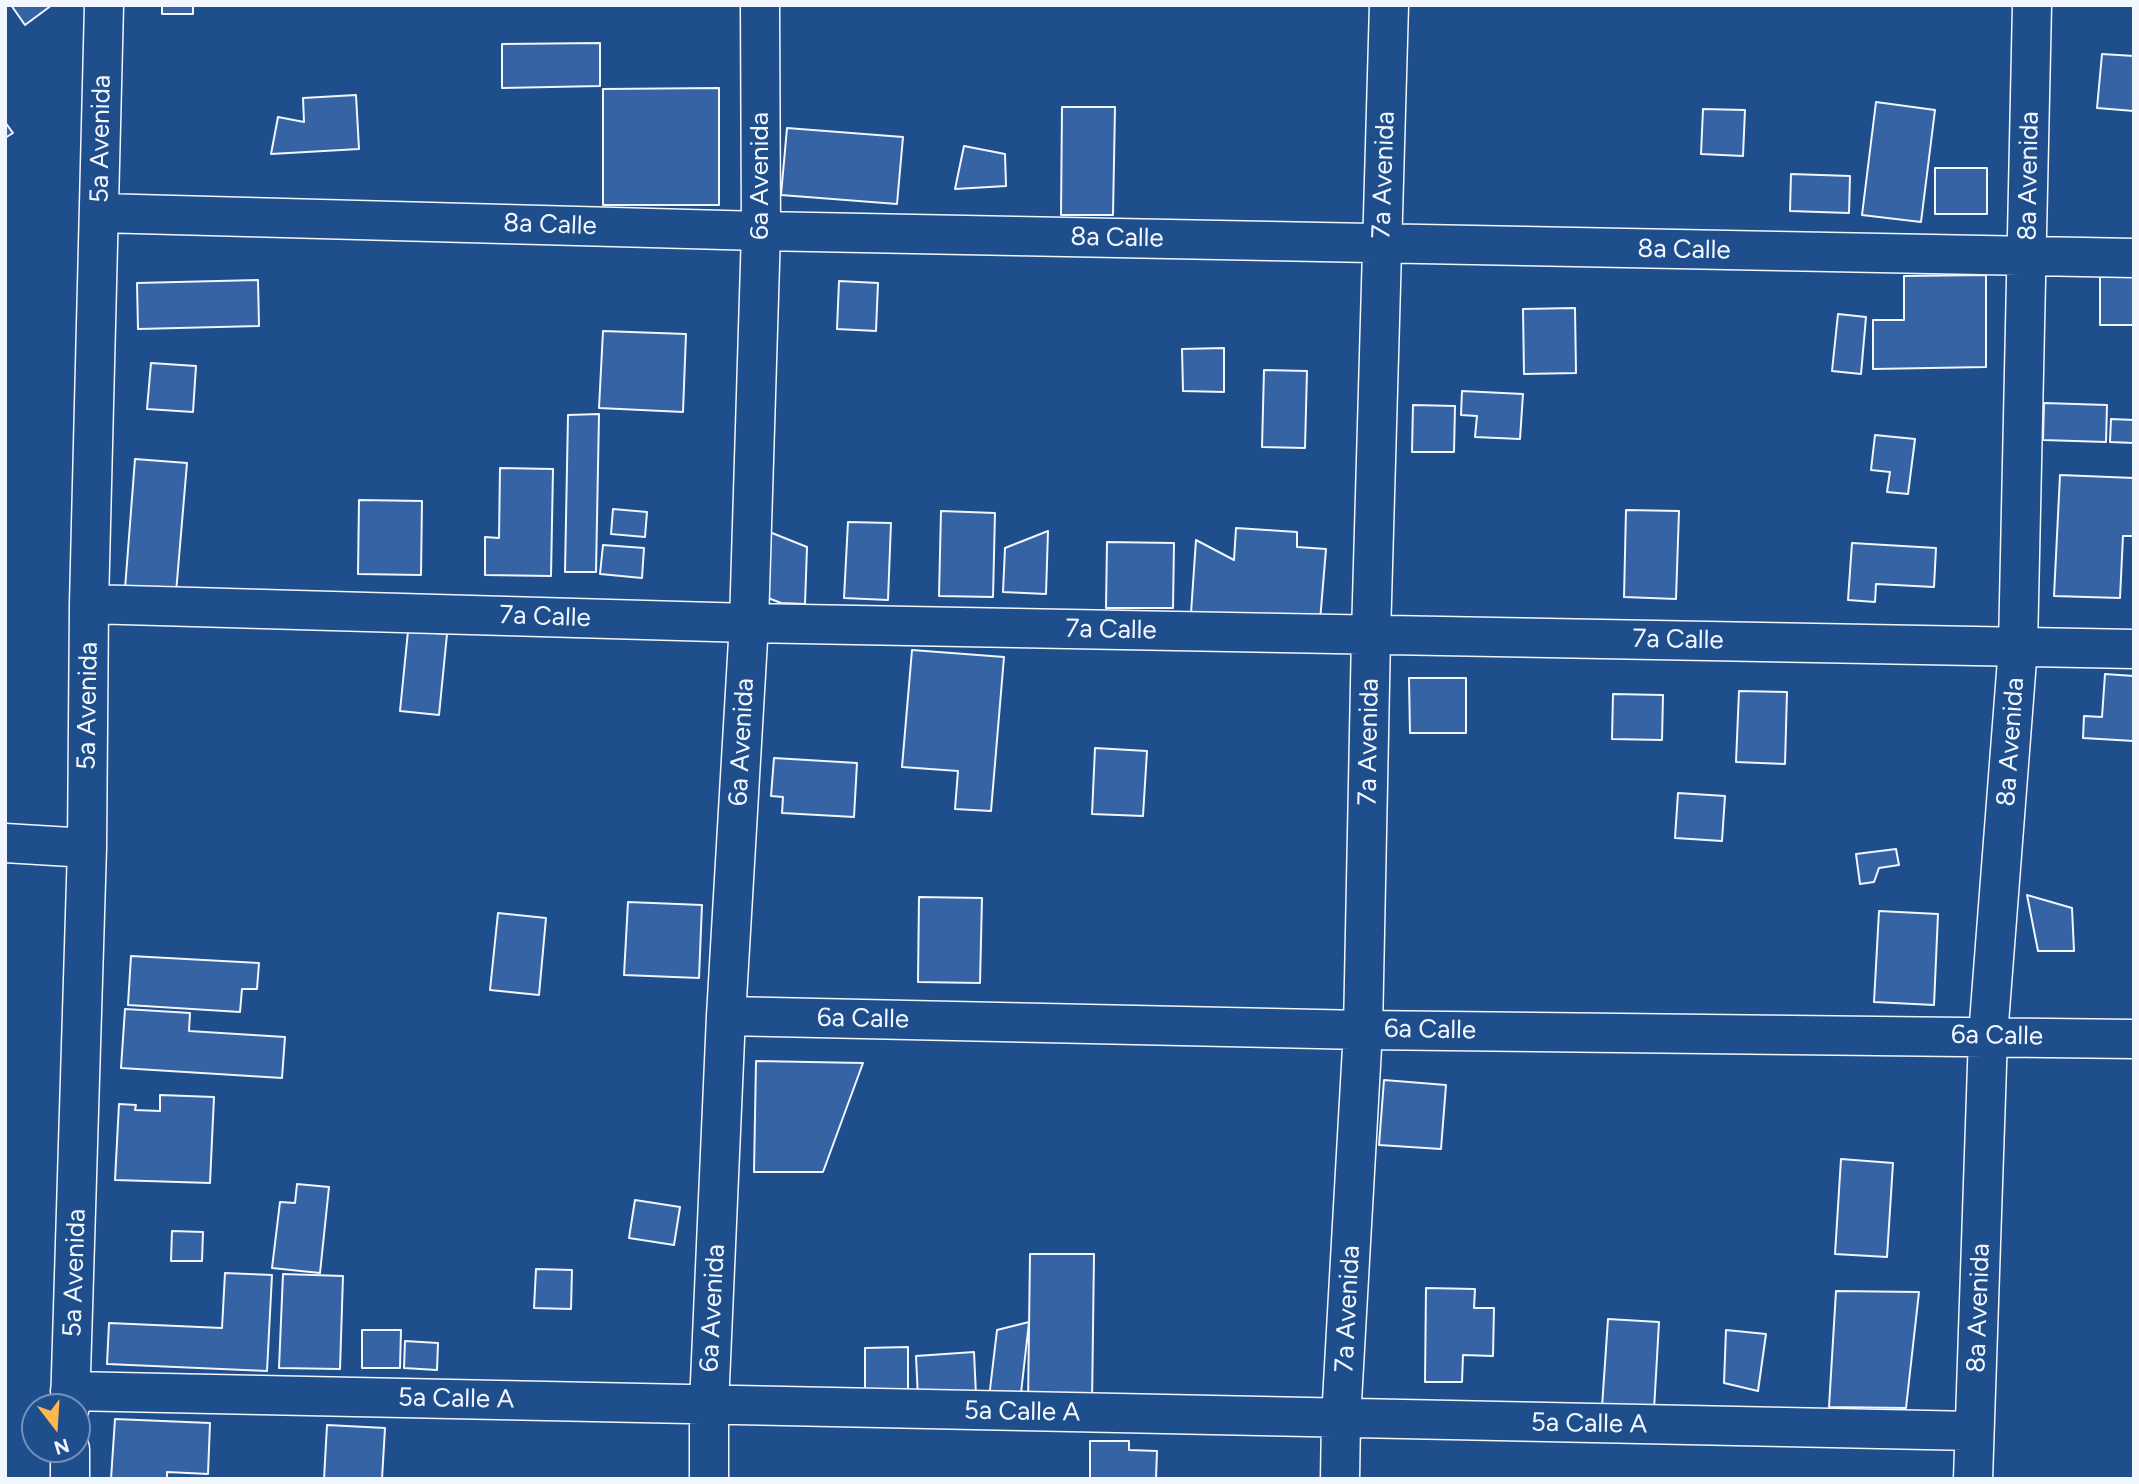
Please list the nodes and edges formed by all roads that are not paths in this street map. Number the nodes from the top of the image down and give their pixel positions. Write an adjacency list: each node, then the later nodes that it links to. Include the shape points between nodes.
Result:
1 (104, 5): 5 (street, 5a Avenida)
2 (760, 5): 6 (street, 6a Avenida)
3 (1389, 5): 7 (street, 7a Avenida)
4 (2032, 5): 8 (street, 8a Avenida)
5 (100, 213): 6 (street, 8a Calle); 10 (street, 5a Avenida)
6 (761, 231): 7 (street, 8a Calle); 11 (street, 6a Avenida)
7 (1382, 244): 8 (street, 8a Calle); 12 (street, 7a Avenida)
8 (2027, 256): 9 (street, 8a Calle); 13 (street, 8a Avenida)
9 (2134, 258)
10 (89, 604): 11 (street, 7a Calle); 16 (street, 5a Avenida)
11 (749, 623): 12 (street, 7a Calle); 17 (street, 6a Avenida)
12 (1371, 635): 13 (street, 7a Calle); 18 (street, 7a Avenida)
13 (2018, 647): 14 (street, 7a Calle); 19 (street, 8a Avenida)
14 (2134, 649)
15 (5, 844): 16 (street)
16 (87, 848): 21 (street, 5a Avenida)
17 (726, 1016): 18 (street, 6a Calle); 23 (street, 6a Avenida)
18 (1363, 1030): 19 (street, 6a Calle); 24 (street, 7a Avenida)
19 (1988, 1036): 20 (street, 6a Calle); 25 (street, 8a Avenida)
20 (2134, 1039)
21 (70, 1393)
22 (91, 1399): 23 (street, 5a Calle A)
23 (709, 1405): 24 (street, 5a Calle A); 26 (street, 6a Avenida)
24 (1341, 1419): 25 (street, 5a Calle A); 27 (street, 7a Avenida)
25 (1974, 1432): 28 (street, 8a Avenida)
26 (709, 1479)
27 (1340, 1479)
28 (1973, 1479)

